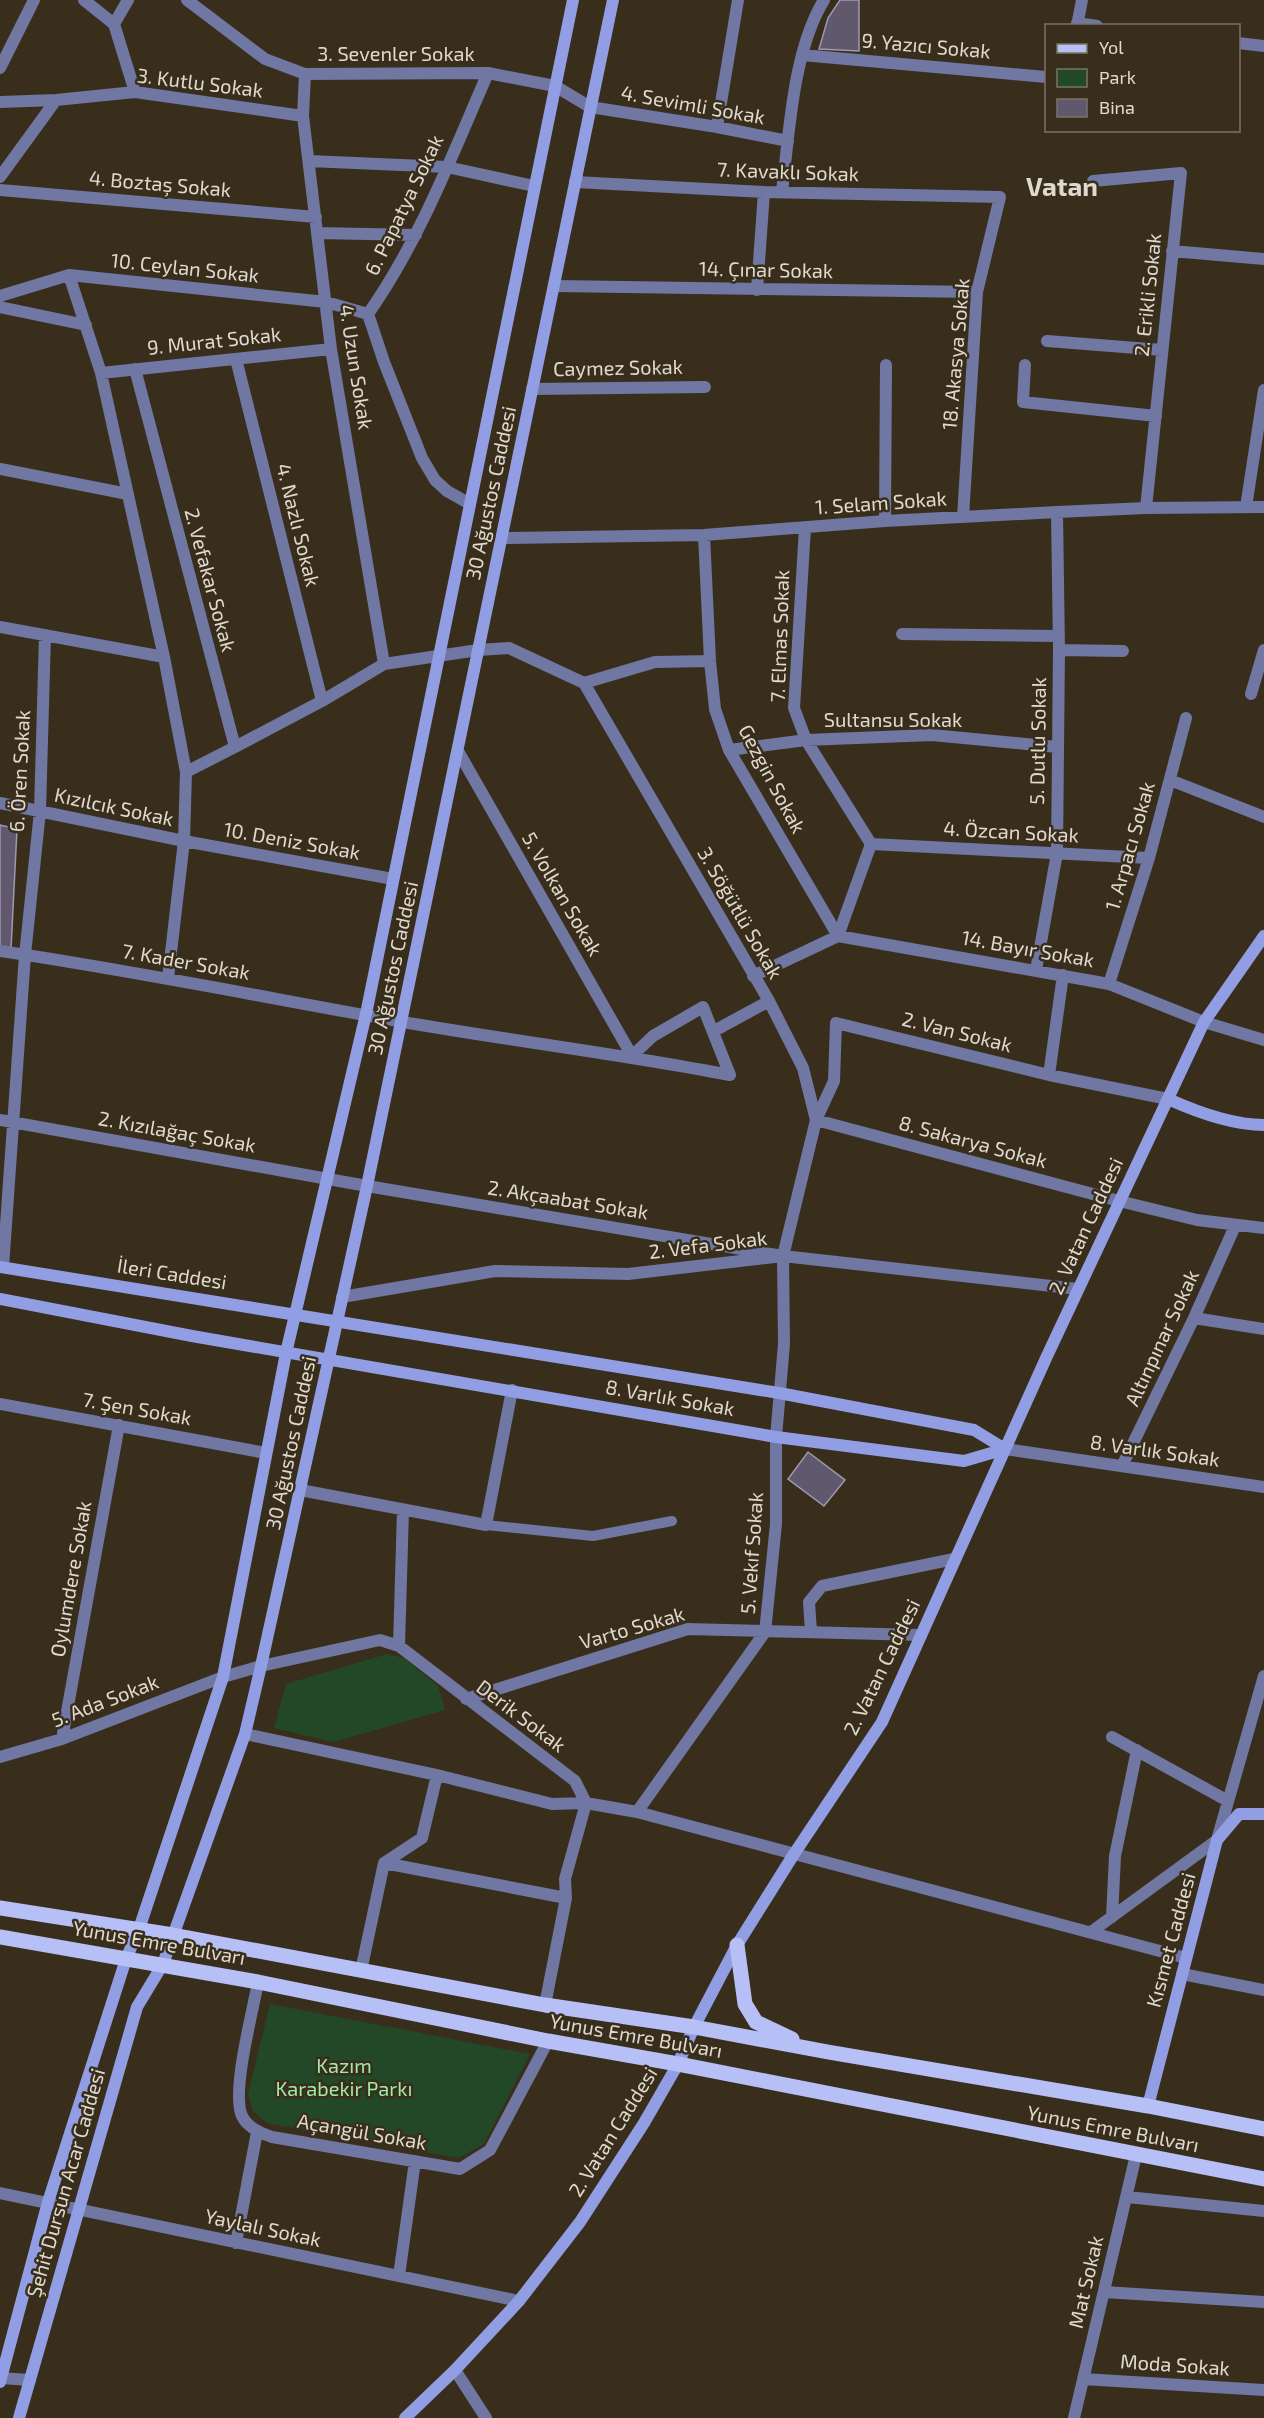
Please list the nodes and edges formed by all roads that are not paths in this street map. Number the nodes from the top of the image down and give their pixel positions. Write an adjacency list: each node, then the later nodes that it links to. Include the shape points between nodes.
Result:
1 (34, 0): 15 (street)
2 (84, 0): 10 (street)
3 (128, 0): 10 (street)
4 (187, 0): 17 (street, 3. Sevenler Sokak, via 265,59)
5 (573, 0): 19 (main road, 30 Ağustos Caddesi)
6 (613, 0): 23 (main road, 30 Ağustos Caddesi)
7 (738, 0): 25 (street)
8 (824, 0): 14 (street)
9 (1082, 0): 11 (street)
10 (114, 24): 20 (street)
11 (1077, 24)
12 (1240, 43): 13 (street)
13 (1264, 46)
14 (802, 55): 18 (street, 9. Yazıcı Sokak); 26 (street)
15 (0, 68)
16 (488, 73): 17 (street, 3. Sevenler Sokak); 19 (street, 3. Sevenler Sokak); 28 (street, 6. Papatya Sokak)
17 (305, 74): 24 (street, 4. Uzun Sokak)
18 (1045, 77)
19 (555, 86): 23 (street, 3. Sevenler Sokak); 32 (main road, 30 Ağustos Caddesi)
20 (135, 92): 21 (street, 3. Kutlu Sokak); 24 (street, 3. Kutlu Sokak)
21 (56, 100): 22 (street, 3. Kutlu Sokak); 29 (street)
22 (0, 102)
23 (590, 107): 25 (street, 4. Sevimli Sokak); 31 (main road, 30 Ağustos Caddesi)
24 (303, 116): 27 (street, 4. Uzun Sokak)
25 (717, 127): 26 (street, 4. Sevimli Sokak)
26 (788, 141): 35 (street)
27 (309, 161): 28 (street); 37 (street, 4. Uzun Sokak)
28 (447, 167): 32 (street); 39 (street, 6. Papatya Sokak)
29 (0, 177)
30 (1093, 181): 40 (street, 2. Erikli Sokak, via 1181,173)
31 (575, 182): 34 (street, 7. Kavaklı Sokak); 43 (main road, 30 Ağustos Caddesi)
32 (534, 186): 65 (main road, 30 Ağustos Caddesi)
33 (0, 190): 37 (street, 4. Boztaş Sokak)
34 (764, 192): 35 (street, 7. Kavaklı Sokak); 44 (street)
35 (782, 192): 36 (street, 7. Kavaklı Sokak)
36 (1000, 197): 45 (street, 18. Akasya Sokak)
37 (316, 217): 38 (street, 4. Uzun Sokak)
38 (318, 233): 39 (street); 47 (street, 4. Uzun Sokak)
39 (416, 235): 49 (street, 6. Papatya Sokak)
40 (1172, 250): 41 (street); 53 (street, 2. Erikli Sokak)
41 (1264, 259)
42 (69, 274): 46 (street, 10. Ceylan Sokak); 47 (street, 10. Ceylan Sokak); 50 (street)
43 (554, 286): 44 (street, 14. Çınar Sokak); 60 (main road, 30 Ağustos Caddesi)
44 (757, 290): 45 (street, 14. Çınar Sokak)
45 (977, 292): 70 (street, 18. Akasya Sokak)
46 (0, 296)
47 (326, 302): 49 (street, 10. Ceylan Sokak); 52 (street, 4. Uzun Sokak)
48 (0, 307): 50 (street)
49 (368, 314): 65 (street, via 422,458 435,480)
50 (86, 325): 58 (street)
51 (1047, 341): 53 (street)
52 (331, 349): 54 (street, 9. Murat Sokak); 86 (street, 4. Uzun Sokak)
53 (1162, 350): 62 (street, 2. Erikli Sokak)
54 (236, 359): 57 (street, 9. Murat Sokak); 89 (street, 4. Nazlı Sokak)
55 (886, 365): 71 (street)
56 (1025, 365): 62 (street, via 1023,402)
57 (135, 369): 58 (street, 9. Murat Sokak); 92 (street, 2. Vefakar Sokak)
58 (101, 373): 64 (street)
59 (705, 387): 60 (street, Caymez Sokak)
60 (532, 388): 74 (main road, 30 Ağustos Caddesi)
61 (1264, 390): 66 (street)
62 (1156, 416): 68 (street, 2. Erikli Sokak)
63 (0, 469): 64 (street)
64 (128, 494): 84 (street)
65 (470, 504): 83 (main road, 30 Ağustos Caddesi)
66 (1246, 507): 67 (street, 1. Selam Sokak); 68 (street, 1. Selam Sokak)
67 (1264, 507)
68 (1146, 508): 69 (street, 1. Selam Sokak)
69 (1058, 512): 70 (street, 1. Selam Sokak); 78 (street, 5. Dutlu Sokak)
70 (963, 517): 71 (street, 1. Selam Sokak)
71 (885, 521): 72 (street, 1. Selam Sokak)
72 (805, 528): 73 (street, 1. Selam Sokak); 91 (street, 7. Elmas Sokak, via 794,708)
73 (704, 536): 74 (street, 1. Selam Sokak); 85 (street, Gezgin Sokak)
74 (502, 538): 79 (main road, 30 Ağustos Caddesi)
75 (0, 627): 77 (street)
76 (902, 634): 78 (street)
77 (45, 635): 84 (street); 99 (street, 6. Ören Sokak)
78 (1058, 636): 80 (street, 5. Dutlu Sokak)
79 (478, 650): 83 (street); 87 (street, via 509,648); 95 (main road, 30 Ağustos Caddesi)
80 (1059, 650): 82 (street); 93 (street, 5. Dutlu Sokak)
81 (1264, 650): 88 (street)
82 (1123, 651)
83 (439, 655): 86 (street); 105 (main road, 30 Ağustos Caddesi)
84 (164, 657): 96 (street)
85 (710, 660): 87 (street, via 655,662); 94 (street, Gezgin Sokak, via 715,709)
86 (384, 664): 89 (street)
87 (584, 683): 112 (street, 3. Söğütlü Sokak)
88 (1251, 694)
89 (322, 701): 92 (street)
90 (1186, 718): 97 (street, 1. Arpacı Sokak)
91 (806, 740): 93 (street, Sultansu Sokak, via 932,735); 94 (street, Sultansu Sokak); 102 (street, 7. Elmas Sokak)
92 (235, 747): 96 (street)
93 (1057, 747): 103 (street, 5. Dutlu Sokak)
94 (729, 750): 106 (street, Gezgin Sokak)
95 (458, 751): 117 (main road, 30 Ağustos Caddesi); 121 (street, 5. Volkan Sokak)
96 (186, 772): 101 (street)
97 (1170, 780): 100 (street); 104 (street, 1. Arpacı Sokak)
98 (0, 803): 99 (street, Kızılcık Sokak)
99 (40, 811): 101 (street, Kızılcık Sokak); 109 (street, 6. Ören Sokak)
100 (1264, 817)
101 (184, 842): 105 (street, 10. Deniz Sokak); 113 (street)
102 (871, 844): 103 (street, 4. Özcan Sokak); 106 (street)
103 (1057, 853): 104 (street, 4. Özcan Sokak); 110 (street, 5. Dutlu Sokak)
104 (1149, 858): 114 (street, 1. Arpacı Sokak)
105 (393, 879): 116 (main road, 30 Ağustos Caddesi)
106 (838, 936): 110 (street, 14. Bayır Sokak); 112 (street)
107 (1264, 936): 118 (main road, 2. Vatan Caddesi)
108 (0, 951): 109 (street, 7. Kader Sokak)
109 (25, 955): 113 (street, 7. Kader Sokak); 125 (street, 6. Ören Sokak)
110 (1036, 970): 111 (street, 14. Bayır Sokak)
111 (1063, 975): 114 (street, 14. Bayır Sokak); 122 (street)
112 (753, 976): 115 (street, 3. Söğütlü Sokak)
113 (168, 978): 116 (street, 7. Kader Sokak)
114 (1109, 984): 118 (street, 14. Bayır Sokak)
115 (769, 1001): 119 (street); 124 (street, 3. Söğütlü Sokak, via 803,1068)
116 (366, 1014): 117 (street); 127 (main road, 30 Ağustos Caddesi)
117 (402, 1022): 121 (street); 129 (main road, 30 Ağustos Caddesi)
118 (1204, 1022): 120 (street, 14. Bayır Sokak); 123 (main road, 2. Vatan Caddesi)
119 (714, 1031): 121 (street, via 703,1007 653,1036); 121 (street, via 730,1075)
120 (1264, 1040)
121 (632, 1056)
122 (1049, 1075): 123 (street, 2. Van Sokak); 124 (street, 2. Van Sokak, via 836,1023 834,1081)
123 (1168, 1099): 126 (main road, via 1196,1111); 130 (main road, 2. Vatan Caddesi)
124 (816, 1120): 130 (street, 8. Sakarya Sokak); 133 (street, 3. Söğütlü Sokak)
125 (6, 1121): 127 (street, 2. Kızılağaç Sokak); 134 (street, 6. Ören Sokak)
126 (1264, 1125)
127 (326, 1179): 128 (street, 2. Kızılağaç Sokak); 138 (main road, 30 Ağustos Caddesi)
128 (347, 1182): 129 (street, 2. Akçaabat Sokak)
129 (367, 1186): 133 (street, 2. Akçaabat Sokak); 136 (main road, 30 Ağustos Caddesi)
130 (1119, 1201): 131 (street, 8. Sakarya Sokak); 135 (main road, 2. Vatan Caddesi)
131 (1235, 1226): 132 (street, 8. Sakarya Sokak); 139 (street, Altınpınar Sokak)
132 (1264, 1228)
133 (783, 1256): 135 (street, 2. Vefa Sokak); 136 (street, 2. Vefa Sokak, via 628,1274 495,1271); 145 (street, 5. Vekıf Sokak, via 784,1344)
134 (2, 1267): 138 (main road, İleri Caddesi)
135 (1078, 1289): 149 (main road, 2. Vatan Caddesi)
136 (342, 1297): 140 (main road, 30 Ağustos Caddesi)
137 (0, 1299): 142 (main road)
138 (294, 1313): 140 (main road, İleri Caddesi); 142 (main road, 30 Ağustos Caddesi)
139 (1194, 1318): 141 (street); 151 (street, Altınpınar Sokak)
140 (337, 1321): 143 (main road, 30 Ağustos Caddesi); 145 (main road, 8. Varlık Sokak)
141 (1264, 1329)
142 (286, 1353): 143 (main road); 150 (main road, 30 Ağustos Caddesi)
143 (330, 1359): 144 (main road, 8. Varlık Sokak); 153 (main road, 30 Ağustos Caddesi)
144 (512, 1390): 148 (main road, 8. Varlık Sokak); 156 (street)
145 (779, 1393): 148 (street, 5. Vekıf Sokak); 149 (main road, 8. Varlık Sokak, via 974,1430)
146 (0, 1404): 147 (street, 7. Şen Sokak)
147 (119, 1425): 150 (street, 7. Şen Sokak); 168 (street, Oylumdere Sokak)
148 (777, 1437): 149 (main road, 8. Varlık Sokak, via 964,1461); 158 (street, 5. Vekıf Sokak, via 776,1524)
149 (1005, 1449): 151 (street, 8. Varlık Sokak); 157 (main road, 2. Vatan Caddesi)
150 (266, 1453): 164 (main road, 30 Ağustos Caddesi)
151 (1122, 1466): 152 (street, 8. Varlık Sokak)
152 (1264, 1487)
153 (300, 1490): 154 (street); 162 (main road, 30 Ağustos Caddesi)
154 (403, 1510): 156 (street); 161 (street)
155 (672, 1521): 156 (lane, via 593,1536)
156 (486, 1525)
157 (954, 1559): 159 (street, via 822,1586 809,1602); 160 (main road, 2. Vatan Caddesi)
158 (765, 1632): 159 (street, Varto Sokak); 165 (street, Varto Sokak, via 688,1629); 174 (street, 5. Vekıf Sokak)
159 (811, 1632): 160 (street, Varto Sokak)
160 (921, 1635): 177 (main road, 2. Vatan Caddesi, via 882,1722)
161 (399, 1646): 162 (street, via 381,1640); 165 (street, Derik Sokak)
162 (261, 1666): 164 (street); 166 (main road, 30 Ağustos Caddesi)
163 (1264, 1676): 172 (street)
164 (223, 1677): 168 (street, 5. Ada Sokak); 182 (main road, 30 Ağustos Caddesi)
165 (466, 1699): 173 (street, Derik Sokak, via 575,1781)
166 (245, 1734): 171 (street); 184 (main road, 30 Ağustos Caddesi)
167 (1112, 1737): 169 (street)
168 (62, 1739): 170 (street, 5. Ada Sokak)
169 (1137, 1750): 172 (street); 181 (street, via 1115,1856)
170 (0, 1757)
171 (437, 1775): 173 (street, via 552,1804); 178 (street, via 422,1839)
172 (1228, 1801): 176 (street)
173 (586, 1803): 174 (street); 179 (street, via 566,1879)
174 (637, 1812): 177 (street)
175 (1264, 1814): 176 (main road, Kısmet Caddesi, via 1239,1814)
176 (1217, 1840): 181 (street); 187 (main road, Kısmet Caddesi)
177 (794, 1854): 183 (street); 186 (main road, 2. Vatan Caddesi)
178 (384, 1863): 179 (street); 190 (street)
179 (566, 1898): 194 (street)
180 (0, 1908): 182 (main road, Yunus Emre Bulvarı)
181 (1112, 1917): 183 (street)
182 (139, 1929): 184 (main road, Yunus Emre Bulvarı); 188 (main road, Şehit Dursun Acar Caddesi)
183 (1091, 1932): 187 (street)
184 (173, 1935): 189 (main road, Şehit Dursun Acar Caddesi); 190 (main road, Yunus Emre Bulvarı)
185 (0, 1937): 188 (main road, Yunus Emre Bulvarı)
186 (737, 1945): 195 (main road, 2. Vatan Caddesi); 197 (main road, via 745,2004 756,2022)
187 (1186, 1958): 191 (main road, Kısmet Caddesi)
188 (126, 1959): 189 (main road, Yunus Emre Bulvarı); 207 (main road, Şehit Dursun Acar Caddesi)
189 (163, 1964): 192 (main road, Yunus Emre Bulvarı); 208 (main road, Şehit Dursun Acar Caddesi, via 137,2007)
190 (361, 1971): 194 (main road, Yunus Emre Bulvarı)
191 (1182, 1974): 193 (street); 199 (main road, Kısmet Caddesi)
192 (258, 1982): 196 (main road, Yunus Emre Bulvarı); 201 (street, via 237,2095 242,2117)
193 (1264, 1990)
194 (545, 2005): 195 (main road, Yunus Emre Bulvarı)
195 (694, 2027): 197 (main road, Yunus Emre Bulvarı); 198 (main road, 2. Vatan Caddesi)
196 (548, 2041): 198 (main road, Yunus Emre Bulvarı); 203 (street, Açangül Sokak, via 490,2150 460,2169)
197 (828, 2052): 199 (main road, Yunus Emre Bulvarı)
198 (678, 2064): 202 (main road, Yunus Emre Bulvarı); 213 (main road, 2. Vatan Caddesi, via 580,2222)
199 (1148, 2106): 200 (main road, Yunus Emre Bulvarı)
200 (1264, 2129)
201 (257, 2132): 203 (street, Açangül Sokak); 210 (street)
202 (1136, 2155): 204 (main road, Yunus Emre Bulvarı); 206 (street, Mat Sokak)
203 (415, 2162): 211 (street)
204 (1264, 2179)
205 (0, 2193): 207 (street, Yaylalı Sokak)
206 (1126, 2197): 209 (street); 212 (street, Mat Sokak)
207 (48, 2202): 208 (street, Yaylalı Sokak); 216 (main road, Şehit Dursun Acar Caddesi)
208 (79, 2208): 210 (street, Yaylalı Sokak); 218 (main road, Şehit Dursun Acar Caddesi)
209 (1264, 2211)
210 (236, 2243): 211 (street, Yaylalı Sokak)
211 (399, 2276): 213 (street, Yaylalı Sokak)
212 (1104, 2292): 214 (street); 217 (street, Mat Sokak)
213 (519, 2301): 215 (main road, 2. Vatan Caddesi)
214 (1264, 2301)
215 (455, 2370): 221 (main road, 2. Vatan Caddesi); 222 (street)
216 (0, 2379): 218 (street)
217 (1083, 2379): 219 (street, Moda Sokak); 223 (street, Mat Sokak)
218 (30, 2380): 220 (main road, Şehit Dursun Acar Caddesi)
219 (1264, 2390)
220 (19, 2418)
221 (405, 2418)
222 (486, 2418)
223 (1074, 2418)

